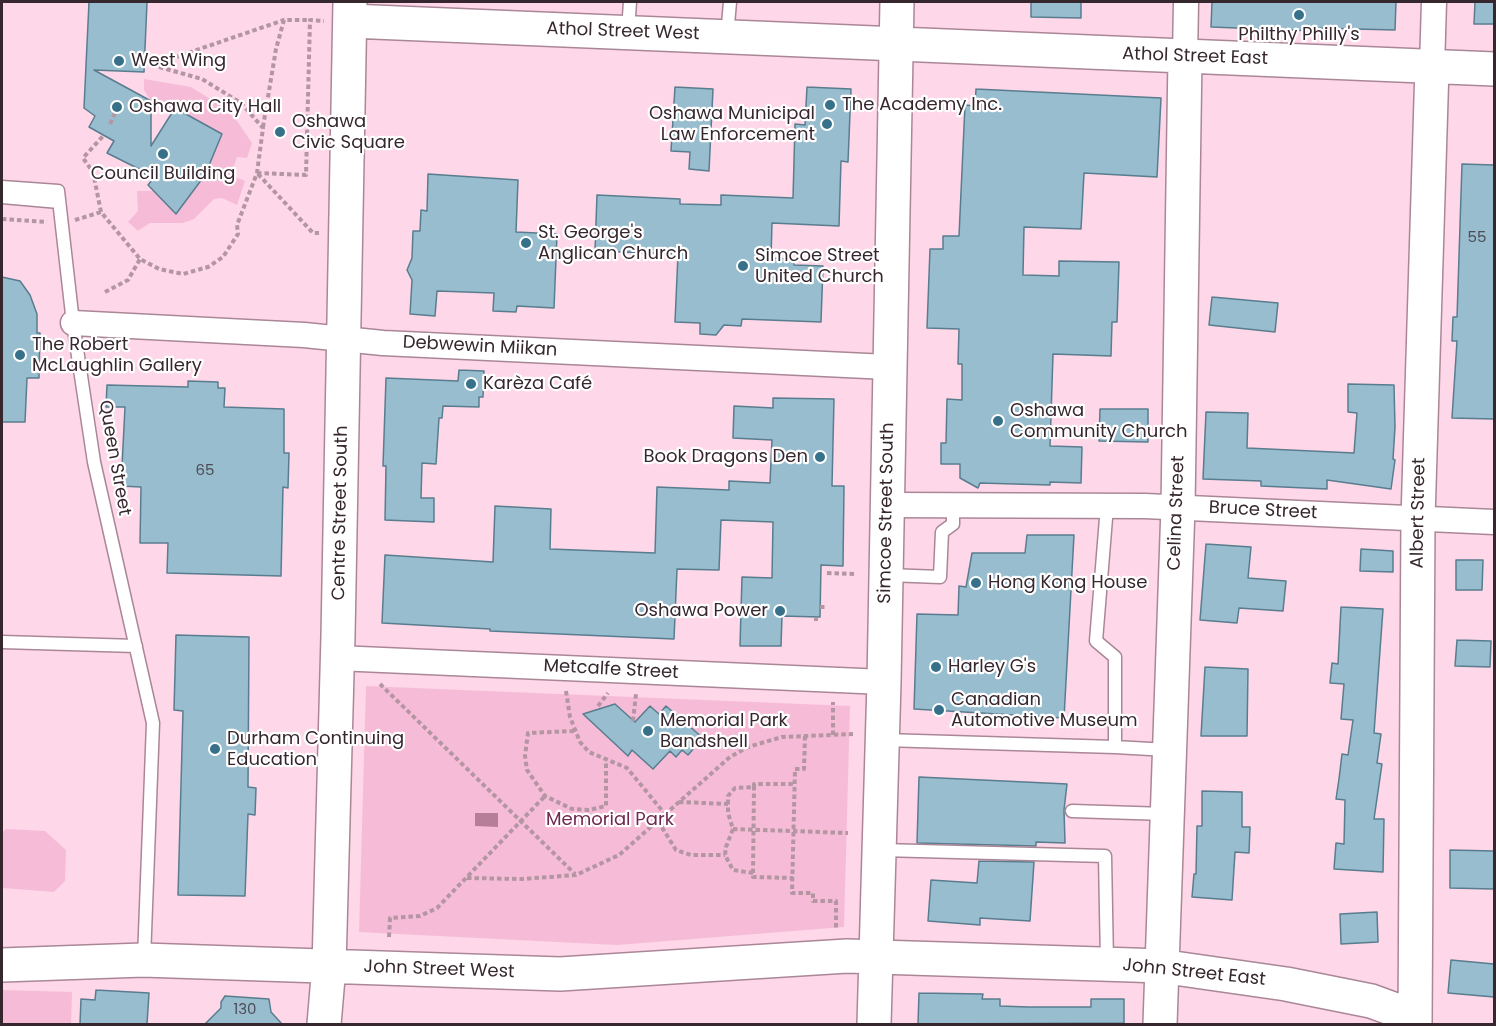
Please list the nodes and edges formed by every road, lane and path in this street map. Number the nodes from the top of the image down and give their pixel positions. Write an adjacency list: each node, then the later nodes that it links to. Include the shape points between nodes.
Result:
1 (730, 2): 9 (lane)
2 (897, 2): 10 (street, Simcoe Street South)
3 (1186, 2): 11 (street, Celina Street)
4 (1434, 2): 12 (street, Albert Street)
5 (341, 14): 6 (street, Athol Street West); 8 (path); 29 (street, Centre Street South)
6 (629, 17): 9 (street, Athol Street West)
7 (284, 20): 8 (path); 16 (path); 16 (path, via 152,65 202,79 241,104)
8 (310, 20): 18 (path, via 306,175)
9 (728, 37): 10 (street, Athol Street West)
10 (895, 44): 11 (street, Athol Street East); 30 (street, Simcoe Street South)
11 (1185, 57): 12 (street, Athol Street East); 34 (street, Celina Street)
12 (1432, 67): 13 (street, Athol Street East); 35 (street, Albert Street)
13 (1494, 69)
14 (117, 111): 15 (path)
15 (110, 124)
16 (263, 128): 18 (path)
17 (104, 135): 22 (path, via 83,158 93,172)
18 (257, 173): 25 (path, via 312,233); 26 (path, via 237,225 238,234 222,257 198,272 183,274 159,269)
19 (2, 187): 21 (lane)
20 (2, 197): 21 (lane)
21 (58, 197): 24 (lane, Queen Street)
22 (101, 212): 24 (path); 26 (path)
23 (2, 219): 24 (path)
24 (61, 223): 28 (lane, Queen Street)
25 (319, 233)
26 (141, 259): 27 (path, via 128,280)
27 (105, 292)
28 (73, 323): 29 (street, Debwewin Miikan, via 304,334); 42 (lane, Queen Street, via 94,462)
29 (345, 340): 30 (street, Debwewin Miikan); 43 (street, Centre Street South)
30 (888, 367): 31 (street, Simcoe Street South)
31 (888, 505): 32 (street, Bruce Street); 38 (street, Simcoe Street South)
32 (953, 506): 33 (street, Bruce Street); 38 (lane, via 953,524 942,532 940,577)
33 (1107, 506): 34 (street, Bruce Street); 56 (lane, via 1096,640 1115,657)
34 (1178, 507): 35 (street, Bruce Street); 57 (street, Celina Street)
35 (1418, 518): 36 (street, Bruce Street); 87 (street, Albert Street)
36 (1494, 522)
37 (827, 573): 38 (path)
38 (871, 575): 44 (street, Simcoe Street South)
39 (820, 607): 40 (path)
40 (826, 607)
41 (2, 642): 42 (lane)
42 (136, 646): 82 (lane, Queen Street, via 153,723)
43 (337, 658): 44 (street, Metcalfe Street); 85 (street, Centre Street South)
44 (884, 682): 55 (street, Simcoe Street South)
45 (380, 684): 68 (path)
46 (566, 691): 52 (path)
47 (608, 693): 50 (path)
48 (636, 694): 51 (path)
49 (833, 702): 53 (path)
50 (598, 706)
51 (633, 721)
52 (574, 731): 58 (path, via 589,752); 61 (path, via 528,733 527,770)
53 (833, 735): 54 (path); 55 (path)
54 (805, 736): 59 (path, via 804,770 795,769); 62 (path, via 763,741 730,757)
55 (868, 737): 56 (lane); 73 (street, Simcoe Street South)
56 (1115, 747): 57 (lane)
57 (1169, 750): 66 (street, Celina Street)
58 (606, 761): 61 (path, via 606,806 572,809); 65 (path, via 627,768)
59 (795, 784): 60 (path); 71 (path)
60 (754, 786): 63 (path, via 735,788 728,796); 70 (path)
61 (545, 796): 68 (path)
62 (679, 802): 63 (path); 65 (path)
63 (728, 804): 69 (path)
64 (1072, 811): 66 (lane)
65 (665, 814): 67 (path)
66 (1167, 814): 86 (street, Celina Street)
67 (658, 821): 74 (path, via 676,850 691,855); 76 (path, via 619,855)
68 (519, 822): 76 (path); 77 (path)
69 (734, 830): 70 (path); 74 (path)
70 (754, 830): 71 (path); 75 (path)
71 (793, 831): 72 (path); 78 (path)
72 (848, 833)
73 (879, 850): 81 (street, Simcoe Street South); 83 (lane, via 1105,856)
74 (725, 855): 75 (path, via 733,870)
75 (753, 873): 78 (path, via 753,877)
76 (576, 875): 77 (path)
77 (467, 878): 80 (path, via 437,908 420,916 390,918)
78 (792, 878): 79 (path, via 792,893 813,893 813,901 836,901)
79 (836, 929)
80 (389, 937)
81 (876, 956): 83 (street, John Street East); 85 (street, John Street West, via 560,974); 89 (street, Simcoe Street South)
82 (143, 960): 84 (street, John Street West); 85 (street, John Street West)
83 (1107, 964): 86 (street, John Street East)
84 (2, 965)
85 (329, 966): 88 (street, Centre Street South)
86 (1160, 966): 87 (street, John Street East, via 1371,1001); 90 (street, Celina Street)
87 (1422, 1022)
88 (324, 1024)
89 (874, 1024)
90 (1160, 1024)

